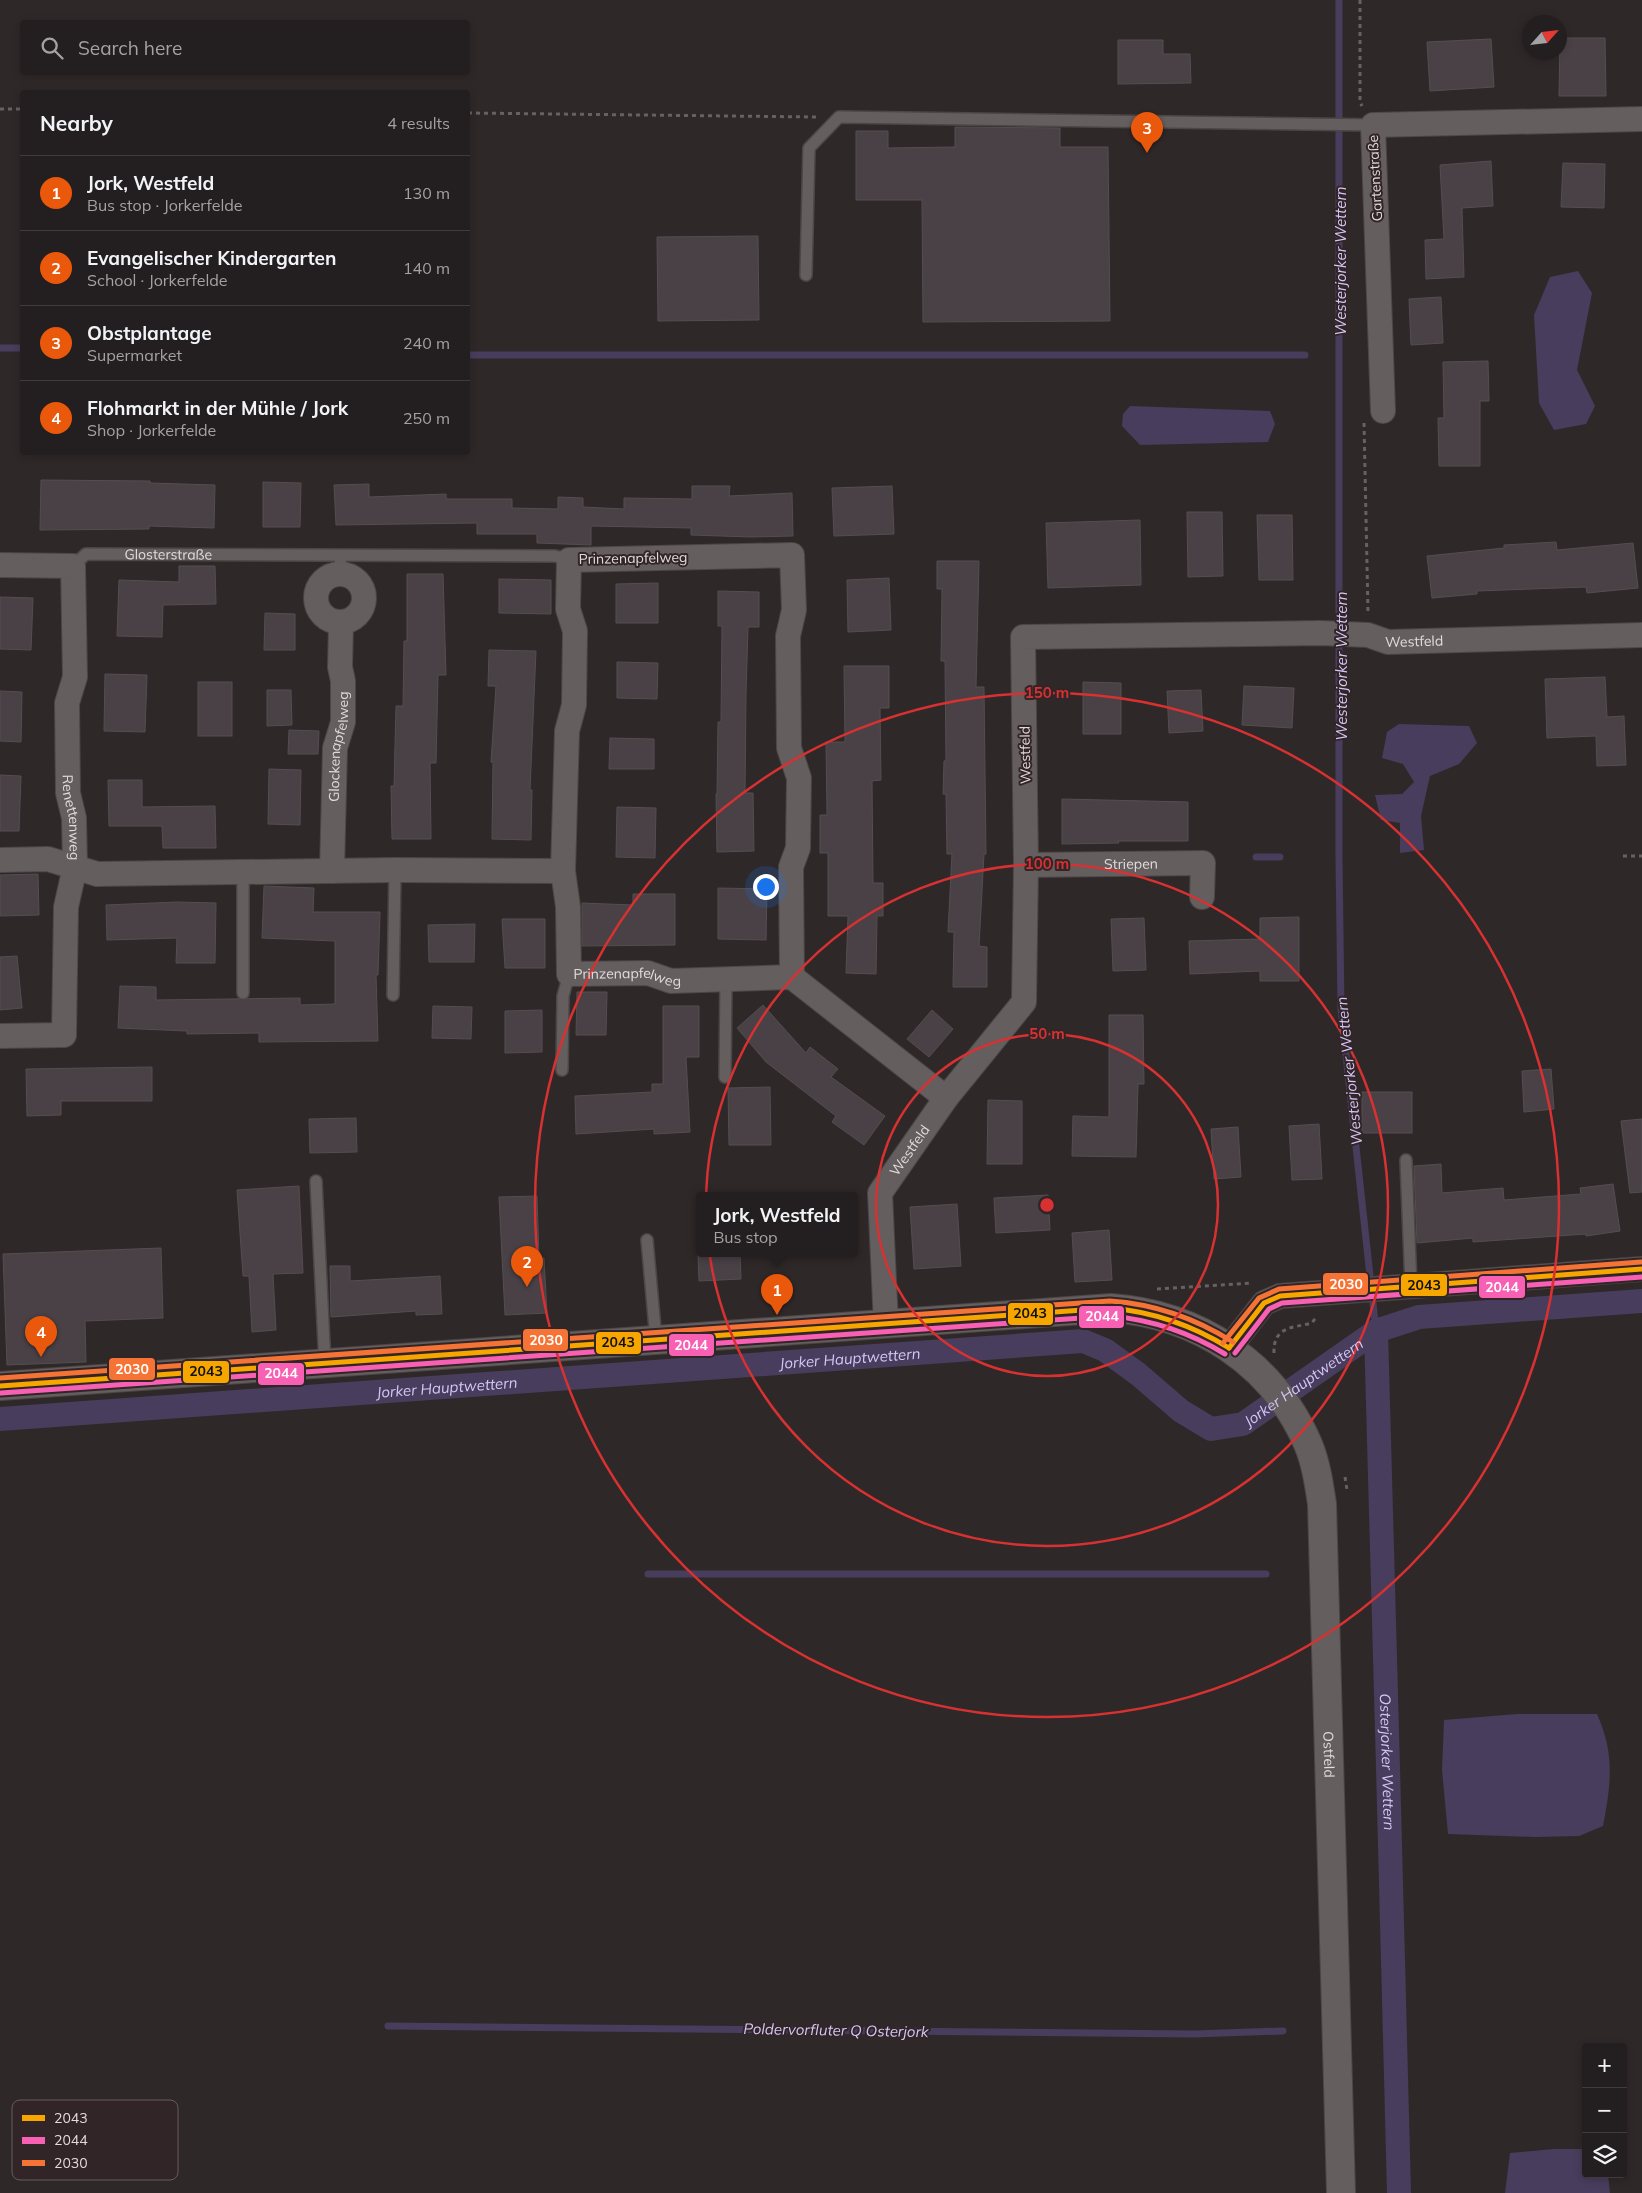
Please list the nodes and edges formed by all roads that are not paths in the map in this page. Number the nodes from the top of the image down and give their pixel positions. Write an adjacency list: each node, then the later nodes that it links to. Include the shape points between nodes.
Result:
1 (1642, 119): 2 (street, Gartenstraße)
2 (1367, 125): 3 (lane, via 839,117 809,148); 4 (street, Gartenstraße)
3 (806, 275)
4 (1382, 411)
5 (569, 560): 7 (lane, via 555,556); 16 (street, Prinzenapfelweg, via 568,609 575,631 574,705 567,731); 20 (street, Prinzenapfelweg, via 792,555 794,610 788,636 789,748 799,778 798,848 791,867)
6 (0, 565): 8 (street)
7 (341, 565): 8 (lane, Glosterstraße, via 86,554); 9 (street, via 361,586 364,602 356,617); 9 (street, via 323,581 316,598 324,616)
8 (74, 566): 13 (street, Renettenweg, via 75,677 68,703 68,793 74,818)
9 (341, 623): 14 (street, Glockenapfelweg, via 343,722 335,748)
10 (1642, 635): 12 (street, Westfeld, via 1388,642 1368,634 1320,633 1023,637)
11 (0, 860): 13 (street, via 48,859)
12 (1026, 865): 18 (street, Striepen, via 1202,862); 27 (street, Westfeld, via 1024,1002)
13 (75, 867): 17 (street, via 97,874); 24 (street, Renettenweg, via 66,907 64,1035)
14 (332, 870): 15 (street); 17 (street)
15 (395, 870): 16 (street); 23 (lane)
16 (563, 871): 19 (street, Prinzenapfelweg, via 568,907)
17 (243, 872): 22 (lane)
18 (1202, 897)
19 (568, 974): 21 (street, Prinzenapfelweg, via 648,973 671,981); 25 (lane, via 563,996)
20 (792, 978): 21 (street, Prinzenapfelweg); 27 (street)
21 (726, 979): 26 (lane)
22 (243, 993)
23 (393, 995)
24 (0, 1036)
25 (562, 1070)
26 (725, 1077)
27 (946, 1098): 33 (street, Westfeld, via 880,1193)
28 (1406, 1160): 32 (lane)
29 (316, 1181): 36 (lane)
30 (647, 1240): 34 (lane)
31 (1642, 1269): 32 (street)
32 (1411, 1286): 35 (street, via 1270,1298)
33 (886, 1325): 34 (street, Ostfeld); 35 (street, Ostfeld, via 1082,1310 1131,1310 1174,1319)
34 (656, 1341): 36 (street, Ostfeld)
35 (1229, 1348): 38 (street, Ostfeld, via 1271,1370 1312,1457 1324,1522)
36 (325, 1364): 37 (street, Ostfeld)
37 (0, 1386)
38 (1340, 2193)

